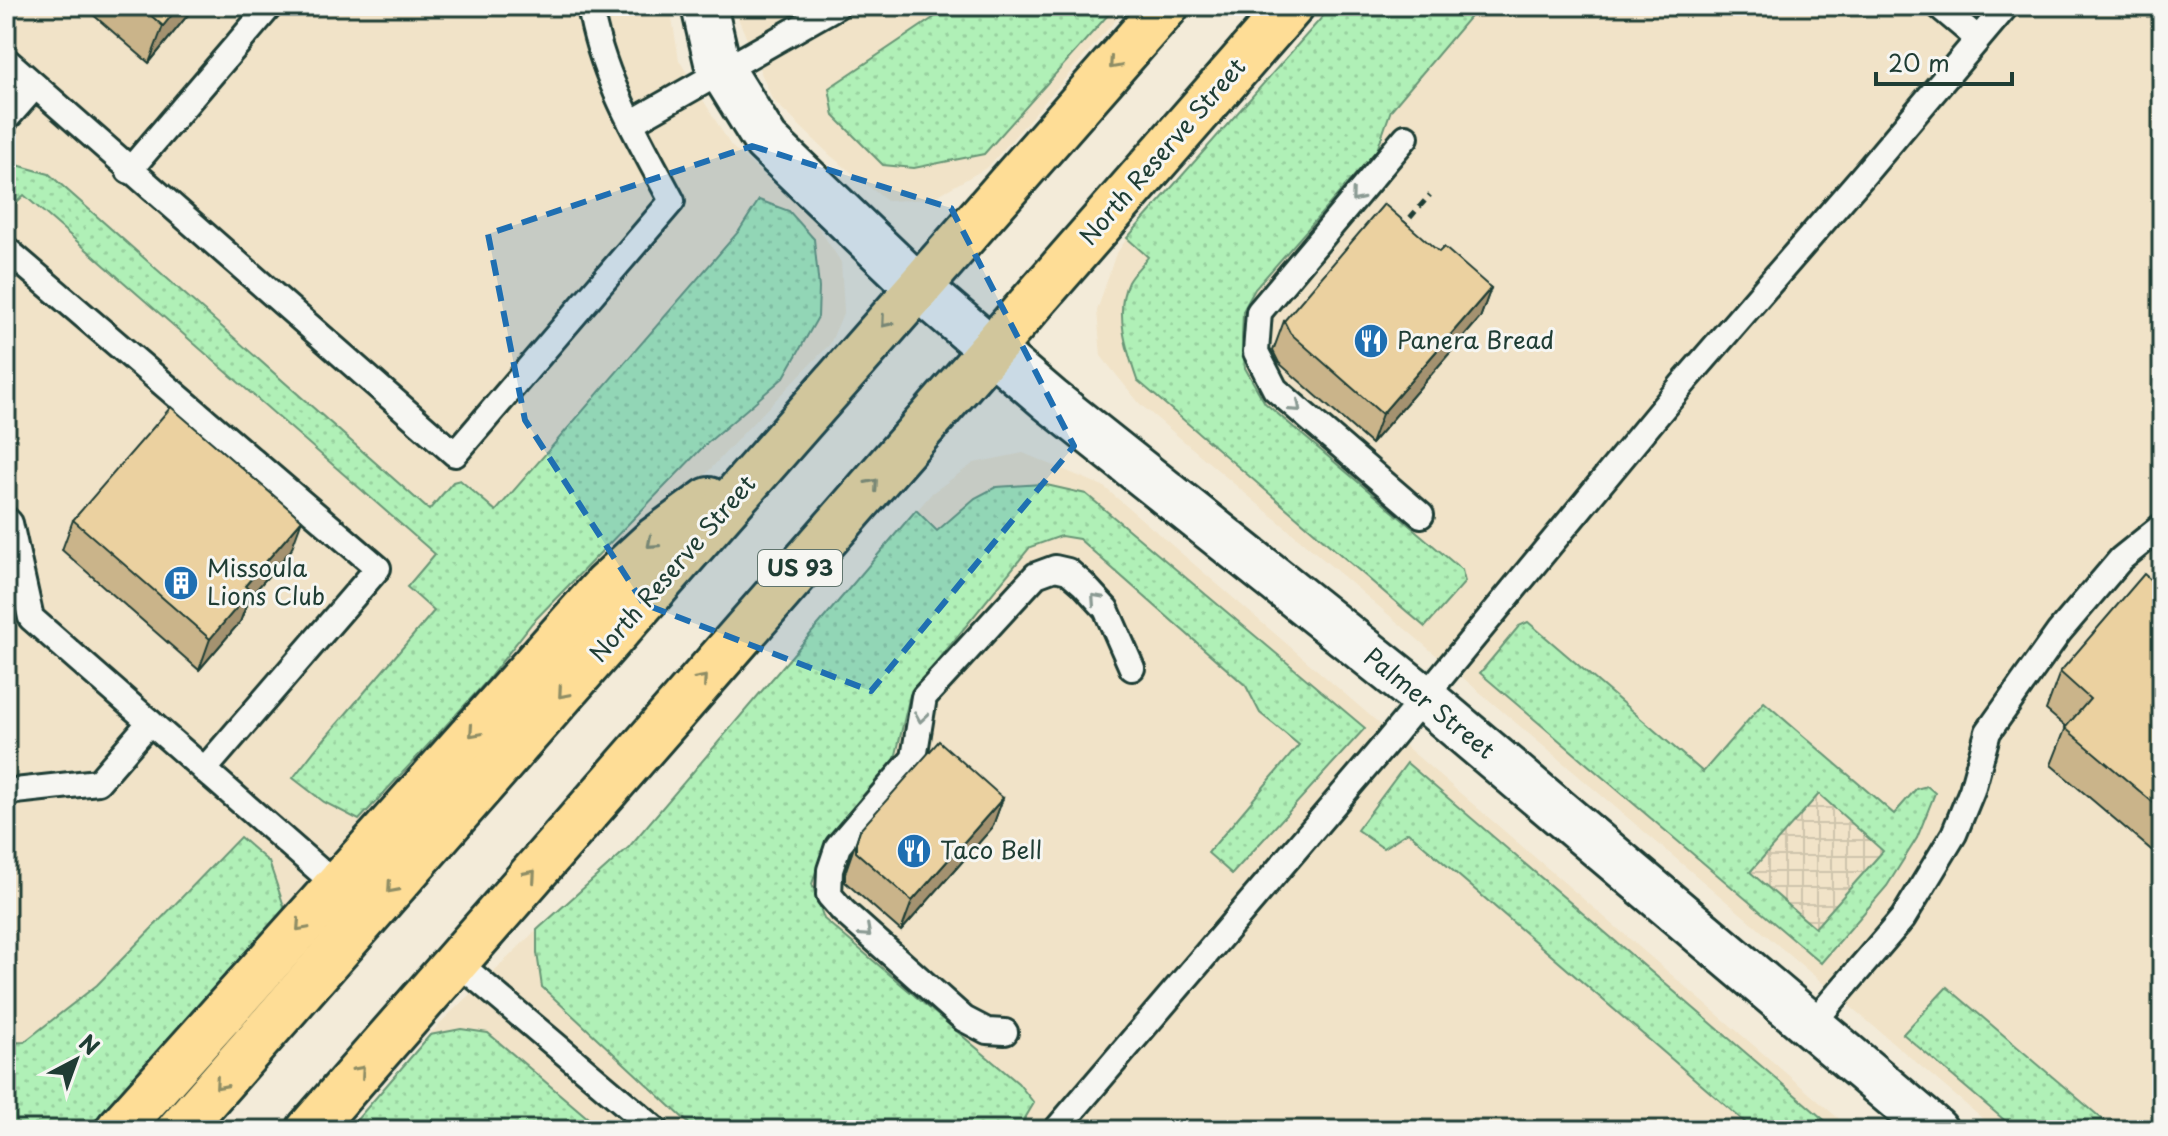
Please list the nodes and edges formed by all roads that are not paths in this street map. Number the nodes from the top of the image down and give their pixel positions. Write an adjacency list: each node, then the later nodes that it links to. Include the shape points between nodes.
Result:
1 (270, 6): 16 (lane)
2 (590, 6): 14 (lane, via 595,39)
3 (704, 6): 11 (street, Palmer Street)
4 (837, 6): 11 (lane)
5 (1166, 6): 18 (highway, North Reserve Street, one-way to 18)
6 (1291, 6): 19 (highway, North Reserve Street / US 93)
7 (1939, 6): 9 (lane)
8 (2006, 6): 9 (lane)
9 (1977, 38): 25 (lane)
10 (6, 60): 12 (lane)
11 (723, 73): 14 (lane); 18 (street, Palmer Street, via 766,141)
12 (35, 86): 13 (lane); 16 (lane)
13 (6, 119)
14 (631, 123): 16 (lane, via 672,201 455,454)
15 (1406, 137): 21 (lane, one-way to 21, via 1259,312 1256,352 1275,389)
16 (129, 171)
17 (6, 249): 27 (lane, via 378,568)
18 (917, 286): 19 (street, Palmer Street); 20 (highway, North Reserve Street, one-way to 20)
19 (990, 351): 25 (street, Palmer Street); 30 (highway, North Reserve Street / US 93, one-way to 19)
20 (781, 446): 33 (highway, one-way to 33, via 656,539 605,586); 34 (highway, North Reserve Street, one-way to 34)
21 (1421, 515)
22 (6, 519): 26 (lane, via 31,618)
23 (2162, 526): 31 (lane, via 2121,559 2059,632 1988,732 1954,834 1903,918)
24 (1132, 668): 32 (lane, one-way to 32, via 1106,609 1083,584 1055,568 1036,575 924,697 914,758 838,846 829,895 843,911 964,1019 987,1031)
25 (1424, 698): 31 (street, Palmer Street); 37 (lane)
26 (150, 722): 27 (lane); 28 (lane, via 98,782)
27 (204, 770): 29 (lane)
28 (6, 792)
29 (320, 871)
30 (456, 961): 35 (highway, North Reserve Street / US 93, one-way to 30); 36 (lane)
31 (1812, 1024): 38 (street, Palmer Street)
32 (1005, 1032)
33 (118, 1130)
34 (179, 1130)
35 (309, 1130)
36 (656, 1130)
37 (1056, 1130)
38 (1935, 1130)

